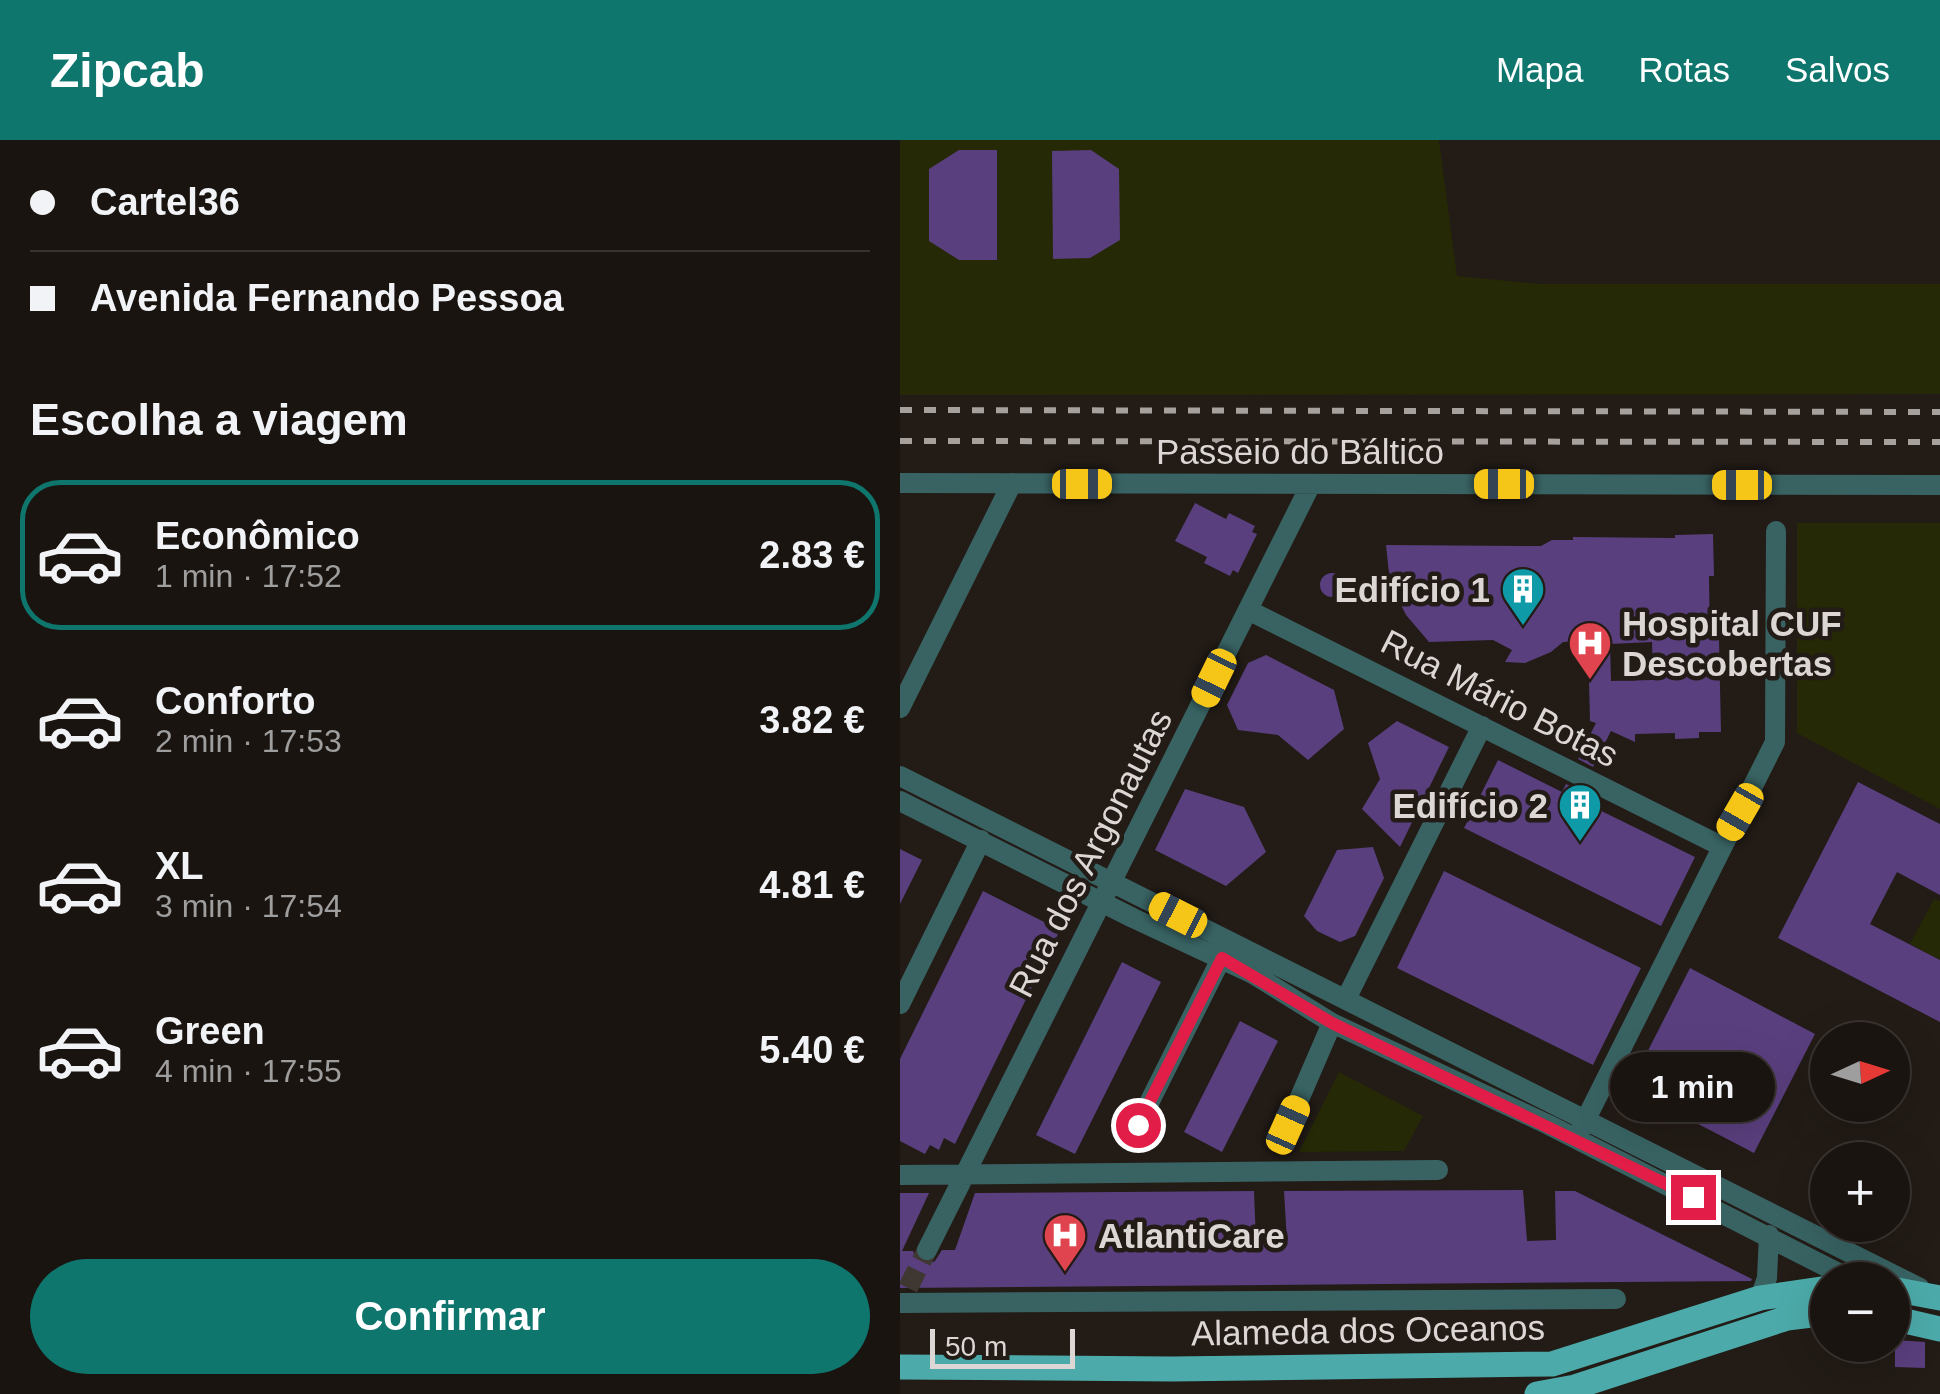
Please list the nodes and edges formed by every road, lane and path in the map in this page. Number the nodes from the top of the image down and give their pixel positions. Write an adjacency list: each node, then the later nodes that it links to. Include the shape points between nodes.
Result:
1 (900, 483): 2 (street, Passeio do Báltico)
2 (1012, 483): 3 (street, Passeio do Báltico); 7 (street)
3 (1310, 484): 4 (street, Passeio do Báltico); 6 (street, Rua dos Argonautas)
4 (1940, 485)
5 (1776, 531): 12 (street, via 1775,742)
6 (1248, 610): 8 (street, Rua Mário Botas); 13 (street, Rua dos Argonautas)
7 (900, 708)
8 (1482, 726): 12 (street, Rua Mário Botas); 16 (street)
9 (900, 776): 13 (street)
10 (900, 801): 11 (street)
11 (981, 840): 14 (street); 17 (street)
12 (1721, 846): 19 (street)
13 (1112, 882): 14 (street, Rua dos Argonautas); 16 (street)
14 (1102, 903): 15 (street); 24 (street, Rua dos Argonautas)
15 (1222, 958): 18 (street); 20 (street)
16 (1346, 999): 19 (street)
17 (900, 1004)
18 (1332, 1023): 21 (street); 22 (street)
19 (1586, 1120): 22 (street); 29 (street)
20 (1138, 1125)
21 (1288, 1125)
22 (1575, 1140): 26 (street)
23 (1438, 1170): 24 (street)
24 (963, 1175): 25 (street); 27 (street, Rua dos Argonautas)
25 (900, 1176)
26 (1769, 1235): 28 (street); 34 (street)
27 (927, 1250)
28 (1832, 1262)
29 (1838, 1262)
30 (1910, 1289): 33 (street)
31 (1810, 1291): 34 (main road, Alameda dos Oceanos)
32 (1910, 1292): 33 (main road)
33 (1938, 1297)
34 (1760, 1298): 38 (main road, Alameda dos Oceanos, via 1552,1364)
35 (902, 1300): 36 (street, Alameda dos Oceanos)
36 (1616, 1300)
37 (1810, 1315): 39 (main road, Alameda dos Oceanos)
38 (904, 1365)
39 (1537, 1394)

